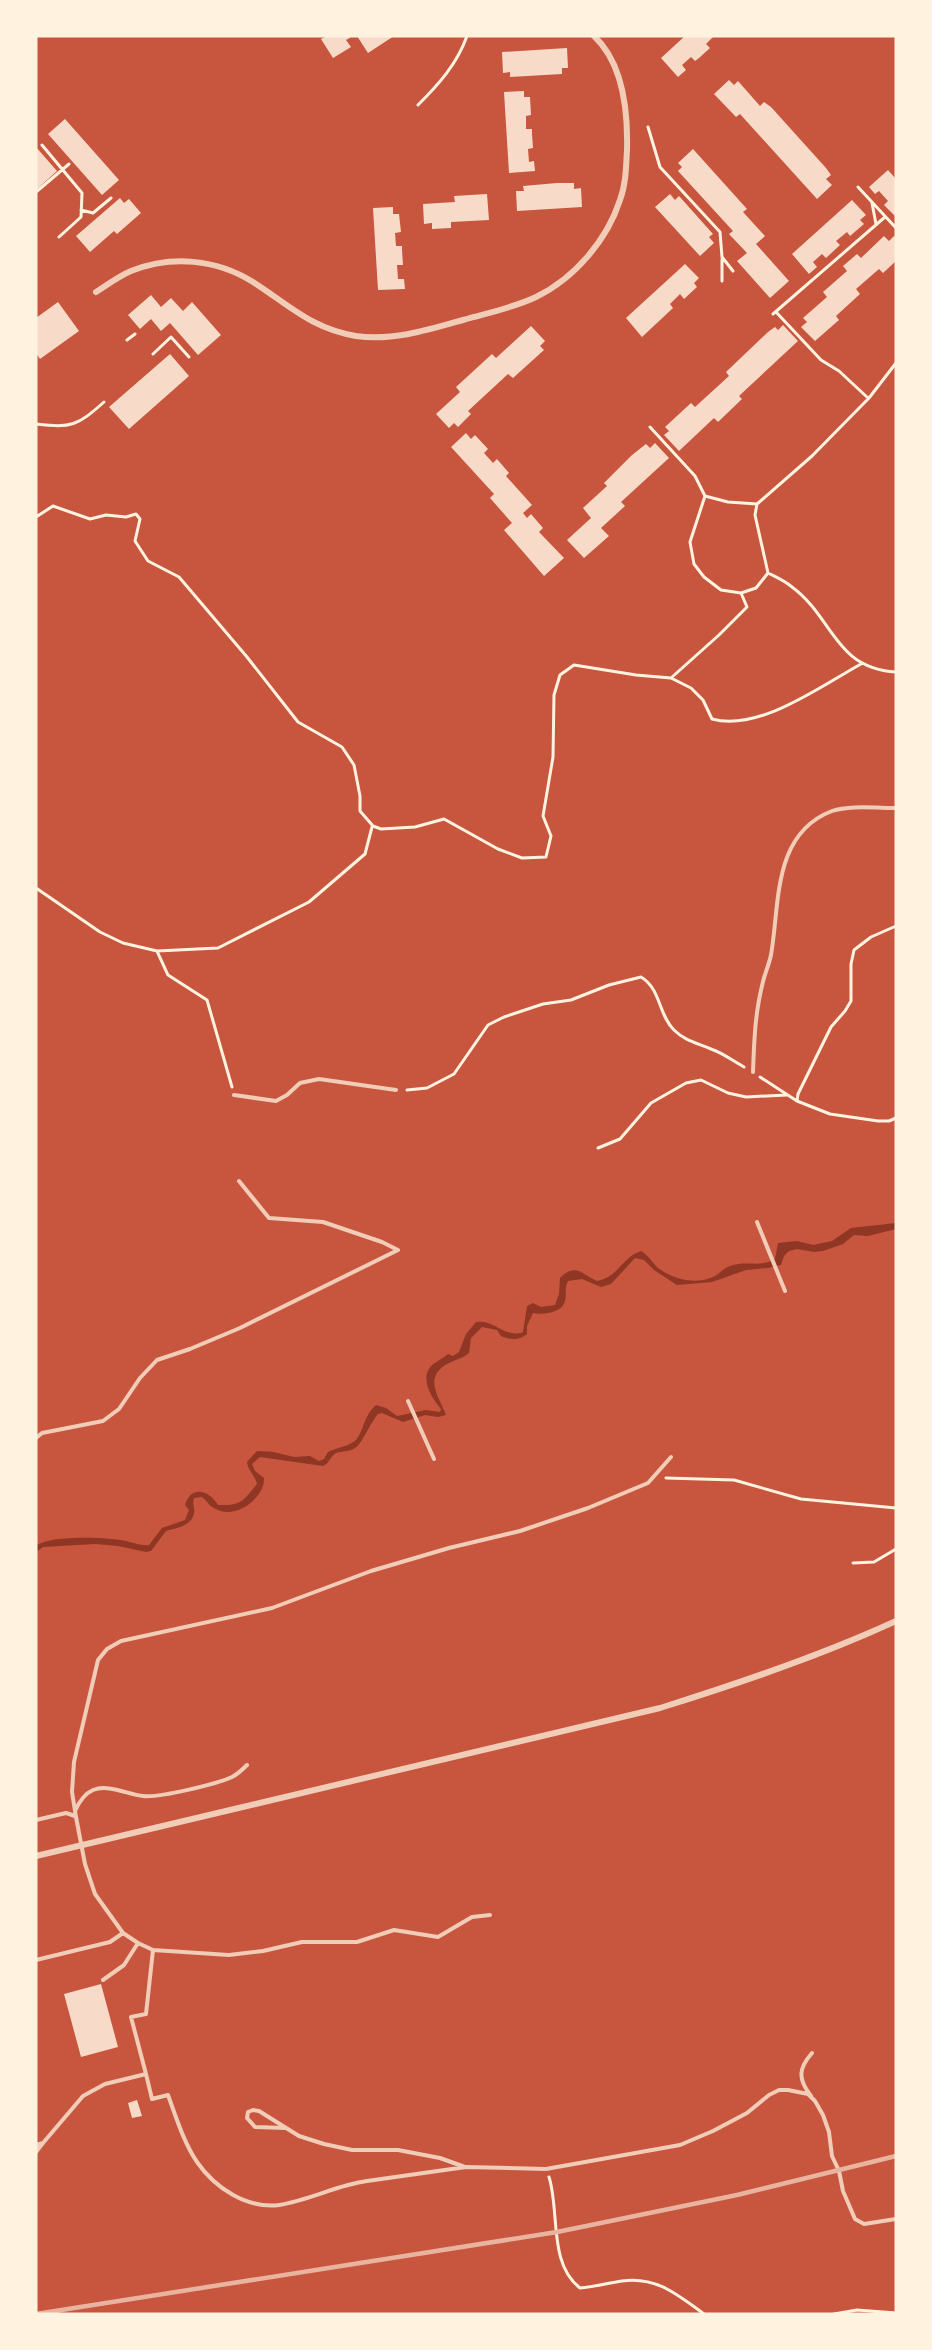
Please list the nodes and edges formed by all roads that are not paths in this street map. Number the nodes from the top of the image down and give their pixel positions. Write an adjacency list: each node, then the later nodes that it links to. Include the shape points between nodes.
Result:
1 (594, 36): 2 (street, via 609,55 624,99 626,177 621,198 601,240 577,268 547,291 516,305 443,326 381,338 357,336 314,323 244,277 211,264 173,261 151,265 130,271)
2 (96, 292)
3 (896, 808): 4 (lane, via 833,810 793,843 784,862 771,957 762,985)
4 (753, 1072)
5 (396, 1090): 6 (lane, via 319,1079 300,1083 276,1101)
6 (234, 1095)
7 (239, 1181): 11 (lane, via 269,1218 323,1222 398,1250 240,1328 157,1360 119,1409 103,1420 53,1430)
8 (757, 1221): 9 (lane)
9 (785, 1291)
10 (408, 1401): 13 (lane)
11 (36, 1438)
12 (671, 1457): 16 (lane, via 653,1479 633,1490 539,1525 371,1571 272,1608 114,1645 98,1660 81,1724 72,1776)
13 (434, 1459)
14 (896, 1621): 18 (street, via 851,1642 660,1708)
15 (247, 1765): 16 (lane, via 233,1776 176,1792 145,1797 104,1788 93,1790 79,1801)
16 (75, 1814): 17 (lane); 18 (lane)
17 (36, 1820)
18 (82, 1846): 19 (street); 21 (lane, via 95,1894)
19 (36, 1856)
20 (490, 1916): 23 (lane, via 472,1917 438,1937 394,1930 357,1942 302,1942 229,1955)
21 (123, 1933): 22 (lane); 24 (lane, via 110,1942)
22 (138, 1943): 23 (lane); 25 (lane, via 118,1972)
23 (153, 1950): 27 (lane, via 146,2014 131,2018)
24 (36, 1960)
25 (103, 1980)
26 (812, 2053): 28 (lane, via 801,2071 802,2084)
27 (146, 2074): 30 (lane, via 105,2084 83,2096); 33 (lane, via 152,2098 168,2095 198,2163 235,2197 255,2204 278,2205 352,2183)
28 (815, 2101): 33 (lane, via 800,2091 779,2091 747,2114 680,2145 546,2169); 34 (lane, via 829,2132 832,2156 855,2219 864,2224)
29 (285, 2128): 29 (lane, via 259,2111 248,2112 247,2118 255,2127); 33 (lane, via 299,2136 352,2150 398,2150 440,2158)
30 (43, 2143): 31 (lane); 32 (lane)
31 (36, 2145)
32 (36, 2152)
33 (466, 2168)
34 (896, 2219)

